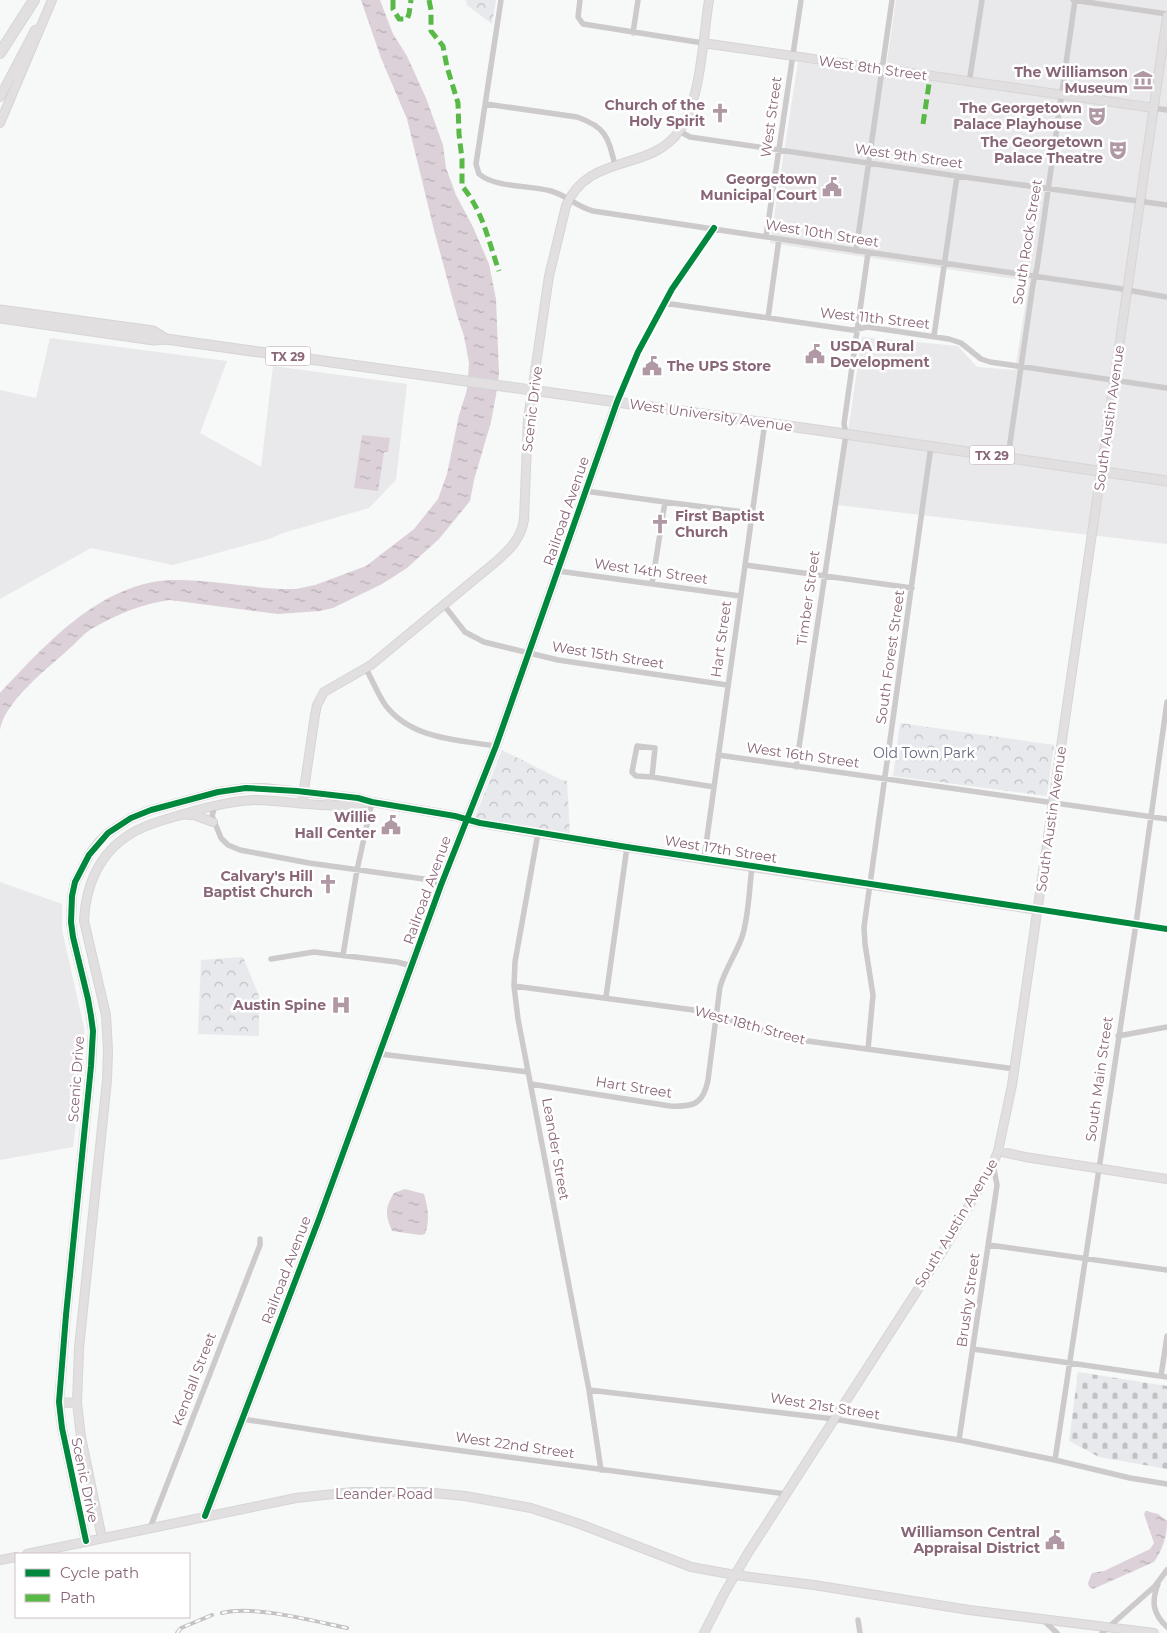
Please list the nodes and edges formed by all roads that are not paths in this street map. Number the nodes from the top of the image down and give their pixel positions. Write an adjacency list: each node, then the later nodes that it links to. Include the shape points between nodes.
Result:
1 (34, 0): 14 (highway)
2 (52, 0): 19 (street); 23 (street)
3 (501, 0): 20 (street)
4 (580, 0): 12 (street, West 8th Street, via 580,21 588,26)
5 (638, 0): 12 (street)
6 (709, 0): 13 (street, Scenic Drive)
7 (801, 0): 15 (street, West Street)
8 (892, 0): 16 (street)
9 (982, 0): 17 (street)
10 (1074, 0): 11 (street); 18 (street, South Rock Street)
11 (1167, 15): 21 (street, South Austin Avenue)
12 (633, 33): 13 (street, West 8th Street)
13 (703, 43): 15 (street, West 8th Street); 24 (street, Scenic Drive, via 692,104)
14 (0, 52)
15 (792, 56): 16 (street, West 8th Street); 25 (street, West Street)
16 (882, 69): 17 (street, West 8th Street); 26 (street)
17 (969, 82): 18 (street, West 8th Street)
18 (1062, 96): 21 (street, West 8th Street); 29 (street, South Rock Street)
19 (0, 97)
20 (486, 104): 27 (street, via 589,121 609,141); 30 (street, West 10th Street, via 476,164 479,174 489,180 550,191)
21 (1154, 108): 22 (street, West 8th Street); 31 (street, South Austin Avenue)
22 (1167, 110)
23 (0, 124)
24 (679, 131): 25 (street, West 9th Street, via 690,136); 27 (street, Scenic Drive, via 644,158)
25 (779, 150): 26 (street, West 9th Street); 34 (street, West Street)
26 (868, 163): 28 (street, West 9th Street); 36 (street)
27 (615, 165): 30 (street, Scenic Drive, via 588,178)
28 (957, 176): 29 (street, West 9th Street); 38 (street)
29 (1048, 188): 31 (street, West 9th Street); 39 (street, South Rock Street)
30 (569, 200): 33 (street, West 10th Street, via 593,211); 52 (street, Scenic Drive, via 550,269)
31 (1140, 201): 32 (street, West 9th Street); 40 (street, South Austin Avenue)
32 (1167, 205)
33 (714, 228): 34 (street, West 10th Street); 42 (street, Railroad Avenue)
34 (766, 237): 35 (street, West 10th Street)
35 (779, 239): 36 (street, West 10th Street); 45 (street)
36 (856, 251): 37 (street, West 10th Street)
37 (868, 253): 38 (street, West 10th Street); 46 (street, Timber Street)
38 (945, 264): 39 (street, West 10th Street); 47 (street)
39 (1035, 276): 40 (street, West 10th Street); 49 (street, South Rock Street)
40 (1127, 290): 41 (street, West 10th Street); 50 (street, South Austin Avenue)
41 (1167, 297)
42 (664, 303): 45 (street, West 11th Street); 53 (street, Railroad Avenue)
43 (0, 310): 48 (main road, West University Avenue / TX 29, via 153,331)
44 (0, 318): 48 (main road, West University Avenue / TX 29)
45 (768, 318): 46 (street, West 11th Street)
46 (857, 330): 47 (street, West 11th Street, via 868,327); 55 (street, Timber Street, via 844,424)
47 (934, 336): 49 (street, West 11th Street, via 961,343 990,362)
48 (166, 339): 52 (main road, West University Avenue / TX 29)
49 (1021, 367): 50 (street, West 11th Street); 57 (street, South Rock Street)
50 (1114, 381): 51 (street, West 11th Street); 58 (street, South Austin Avenue)
51 (1167, 388)
52 (533, 390): 53 (main road, West University Avenue / TX 29); 69 (street, Scenic Drive, via 527,433 524,520 520,534 510,550)
53 (617, 402): 54 (main road, West University Avenue / TX 29); 60 (street, Railroad Avenue)
54 (765, 422): 55 (main road, West University Avenue / TX 29); 62 (street, Hart Street)
55 (846, 434): 56 (main road, West University Avenue / TX 29); 65 (street, Timber Street)
56 (931, 446): 57 (main road, West University Avenue / TX 29); 67 (street, South Forest Street)
57 (1008, 457): 58 (main road, West University Avenue / TX 29)
58 (1102, 471): 59 (main road, West University Avenue / TX 29); 82 (street, South Austin Avenue)
59 (1167, 481)
60 (585, 491): 61 (street); 64 (street, Railroad Avenue)
61 (665, 502): 62 (street); 66 (street)
62 (752, 512): 63 (street, Hart Street)
63 (745, 565): 65 (street); 68 (street, Hart Street)
64 (558, 571): 66 (street, West 14th Street); 70 (street, Railroad Avenue)
65 (824, 576): 67 (street); 76 (street, Timber Street)
66 (652, 584): 68 (street, West 14th Street)
67 (912, 588): 78 (street, South Forest Street)
68 (740, 596): 72 (street, Hart Street)
69 (443, 604): 70 (street, West 15th Street, via 460,627 474,638); 71 (street, Scenic Drive)
70 (529, 654): 72 (street, West 15th Street); 74 (street, Railroad Avenue)
71 (366, 669): 74 (street, via 387,707 403,722 435,736); 80 (street, Scenic Drive, via 330,688 320,699)
72 (727, 685): 75 (street, Hart Street)
73 (1167, 702): 86 (street, South Main Street)
74 (496, 746): 87 (street, Railroad Avenue)
75 (718, 755): 76 (street, West 16th Street); 79 (street, Hart Street)
76 (796, 766): 78 (street, West 16th Street)
77 (652, 777): 77 (street, via 655,748 637,746 632,772 636,776); 79 (street)
78 (886, 779): 82 (street, West 16th Street); 95 (street, South Forest Street)
79 (714, 787): 92 (street, Hart Street)
80 (304, 791): 81 (street, West 17th Street); 83 (street, Scenic Drive); 107 (street, Scenic Drive, via 246,788 218,792 131,818 98,843 75,882 71,909 72,936)
81 (372, 802): 83 (street, West 17th Street); 87 (street, West 17th Street); 94 (street)
82 (1053, 802): 86 (street, West 16th Street); 97 (street, South Austin Avenue)
83 (302, 803): 84 (street, Scenic Drive, via 253,800)
84 (215, 805): 85 (street, Scenic Drive); 89 (street)
85 (180, 815): 89 (street, via 194,815); 106 (street, Scenic Drive, via 144,827 121,841 104,857 91,880 84,921)
86 (1151, 817): 88 (street, West 16th Street); 98 (street, South Main Street)
87 (467, 819): 90 (street, West 17th Street); 96 (street, Railroad Avenue)
88 (1167, 819)
89 (213, 822): 94 (street, via 221,838 240,850)
90 (538, 833): 91 (street, West 17th Street); 103 (street, Leander Street, via 517,949)
91 (627, 847): 92 (street, West 17th Street); 104 (street)
92 (704, 859): 93 (street, West 17th Street)
93 (752, 867): 95 (street, West 17th Street); 105 (street, Hart Street, via 743,934 723,978)
94 (357, 870): 96 (street, via 424,879); 100 (street)
95 (871, 884): 97 (street, West 17th Street); 110 (street, South Forest Street, via 864,927 873,995)
96 (442, 885): 102 (street, Railroad Avenue)
97 (1038, 910): 98 (street, West 17th Street); 114 (street, South Austin Avenue)
98 (1136, 924): 99 (street, West 17th Street); 109 (street, South Main Street)
99 (1167, 929)
100 (343, 955): 101 (street, via 314,952); 102 (street)
101 (271, 959)
102 (412, 966): 111 (street, Railroad Avenue)
103 (514, 986): 104 (street, West 18th Street); 115 (street, Leander Street)
104 (606, 997): 105 (street, West 18th Street)
105 (716, 1014): 110 (street, West 18th Street, via 779,1035); 116 (street, Hart Street, via 706,1091 688,1107)
106 (106, 1015): 107 (street); 113 (street, Scenic Drive)
107 (91, 1016): 112 (street, Scenic Drive)
108 (1167, 1027): 109 (street)
109 (1118, 1036): 121 (street, South Main Street)
110 (868, 1049): 114 (street, West 18th Street)
111 (380, 1054): 115 (street); 138 (street, Railroad Avenue)
112 (91, 1066): 113 (street); 117 (street, Scenic Drive)
113 (108, 1069): 118 (street, Scenic Drive)
114 (1014, 1069): 119 (street, South Austin Avenue)
115 (528, 1072): 116 (street, Leander Street)
116 (531, 1084): 135 (street, Leander Street)
117 (84, 1139): 118 (street); 123 (street, Scenic Drive)
118 (100, 1141): 124 (street, Scenic Drive)
119 (998, 1151): 120 (street, South Austin Avenue); 121 (street)
120 (993, 1164): 126 (street, Brushy Street, via 997,1185); 139 (street, South Austin Avenue, via 944,1249)
121 (1099, 1169): 122 (street); 127 (street, South Main Street)
122 (1167, 1179)
123 (76, 1218): 124 (street); 129 (street, Scenic Drive)
124 (92, 1220): 130 (street, Scenic Drive)
125 (260, 1239): 146 (street, Kendall Street)
126 (989, 1245): 127 (street); 132 (street, Brushy Street)
127 (1085, 1258): 128 (street); 133 (street, South Main Street)
128 (1167, 1270)
129 (65, 1328): 130 (street); 136 (street, Scenic Drive)
130 (82, 1329): 137 (street, Scenic Drive)
131 (1167, 1336): 134 (street)
132 (973, 1349): 133 (street); 140 (street, Brushy Street)
133 (1069, 1362): 134 (street); 141 (street, South Main Street)
134 (1164, 1376)
135 (589, 1390): 139 (street, West 21st Street); 142 (street, Leander Street)
136 (59, 1402): 137 (street); 148 (street, Scenic Drive)
137 (77, 1402): 147 (street, Scenic Drive, via 81,1438)
138 (242, 1419): 142 (street, West 22nd Street); 145 (street, Railroad Avenue)
139 (834, 1419): 140 (street, West 21st Street); 144 (street, South Austin Avenue)
140 (959, 1440): 141 (street, West 21st Street)
141 (1055, 1460): 143 (street, West 21st Street)
142 (601, 1470): 144 (street, West 22nd Street)
143 (1167, 1484)
144 (786, 1494): 153 (street, South Austin Avenue)
145 (205, 1516): 146 (street, Leander Road); 153 (street, Leander Road, via 335,1493 382,1491 465,1496 554,1515 692,1567)
146 (150, 1528): 147 (street, Leander Road)
147 (102, 1538): 148 (street, Leander Road)
148 (86, 1541): 149 (street, Leander Road)
149 (32, 1553)
150 (15, 1557): 151 (street)
151 (0, 1560)
152 (1167, 1570): 154 (street)
153 (735, 1575): 155 (street, Leander Road); 159 (street, South Austin Avenue)
154 (1160, 1580): 157 (street, via 1155,1592 1155,1613); 158 (street)
155 (1042, 1619): 158 (street, Leander Road); 161 (street)
156 (858, 1620): 160 (street)
157 (1167, 1627)
158 (1105, 1630): 162 (street, Leander Road)
159 (704, 1633)
160 (860, 1633)
161 (1057, 1633)
162 (1154, 1633)

